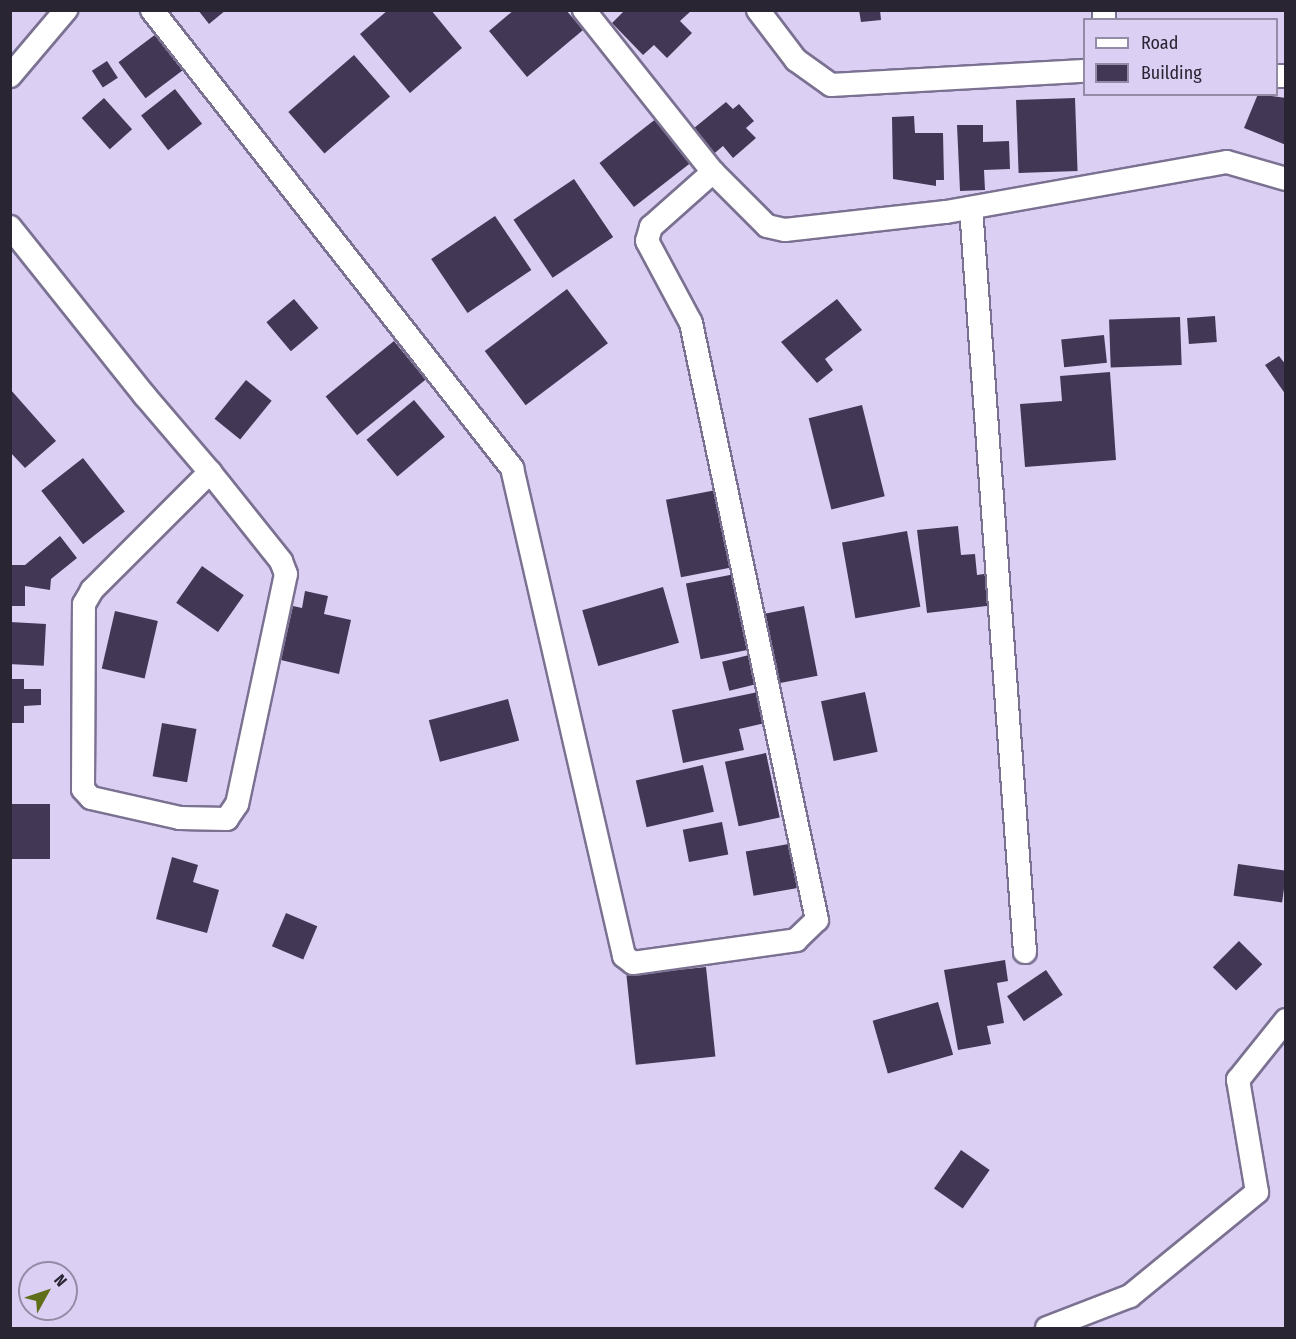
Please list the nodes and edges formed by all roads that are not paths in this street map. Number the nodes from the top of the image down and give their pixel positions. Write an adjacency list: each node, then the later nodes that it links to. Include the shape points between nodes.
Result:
1 (66, 10): 6 (street)
2 (152, 10): 7 (street, via 512,468 624,956 633,963 796,940 817,920 691,323 647,241 651,227)
3 (584, 10): 7 (street)
4 (758, 10): 5 (street, via 796,60 831,85)
5 (1083, 71)
6 (10, 76)
7 (713, 172): 9 (street, via 767,226 785,230)
8 (1286, 179): 9 (street, via 1227,162)
9 (971, 208): 12 (street)
10 (10, 227): 11 (street)
11 (210, 472): 11 (street, via 286,574 237,804 226,819 180,818 92,798 83,789 84,604 92,590)
12 (1026, 952)
13 (1286, 1020): 14 (street, via 1238,1080 1257,1192 1130,1296)
14 (1047, 1329)

